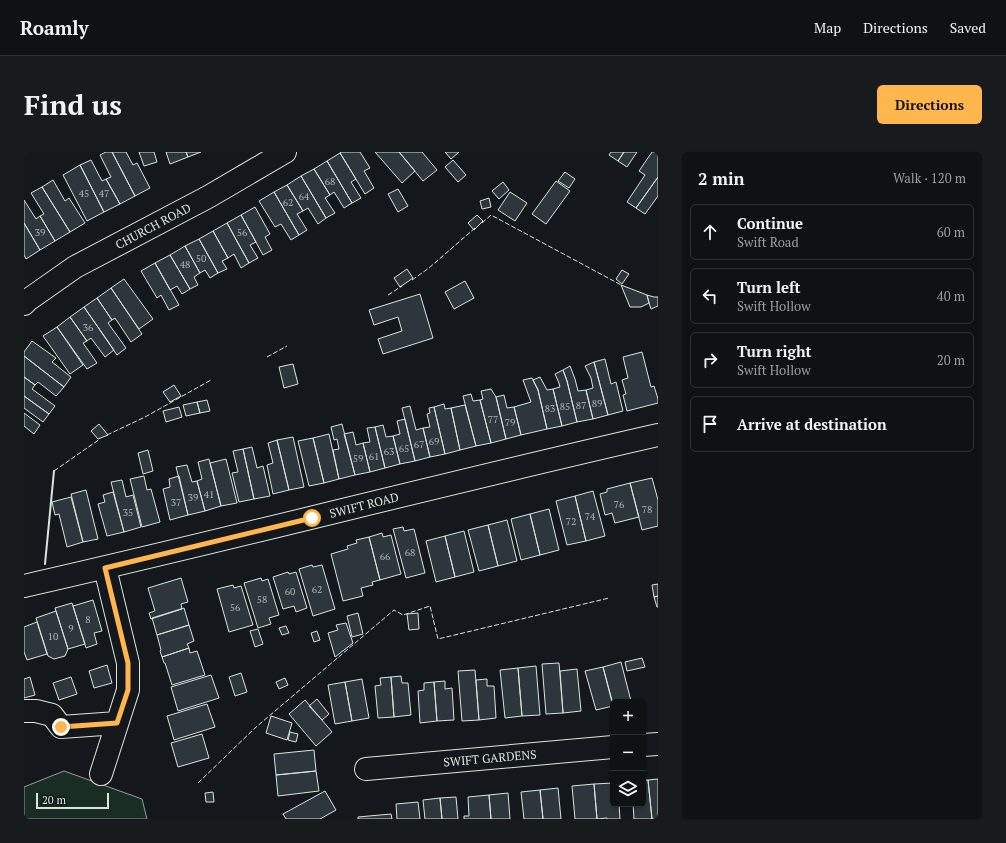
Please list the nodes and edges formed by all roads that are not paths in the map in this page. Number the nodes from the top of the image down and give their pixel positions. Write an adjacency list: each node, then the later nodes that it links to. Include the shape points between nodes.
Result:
1 (285, 152): 2 (street, CHURCH ROAD, via 208,197 75,267)
2 (24, 304)
3 (658, 435): 4 (street, SWIFT ROAD)
4 (105, 568): 5 (street, SWIFT ROAD); 7 (street, via 128,663 128,690)
5 (24, 586)
6 (24, 711): 7 (street, via 52,715 61,727)
7 (117, 723): 12 (street)
8 (658, 744): 9 (street)
9 (646, 745)
10 (610, 747): 11 (street, SWIFT GARDENS)
11 (366, 769)
12 (101, 774)

